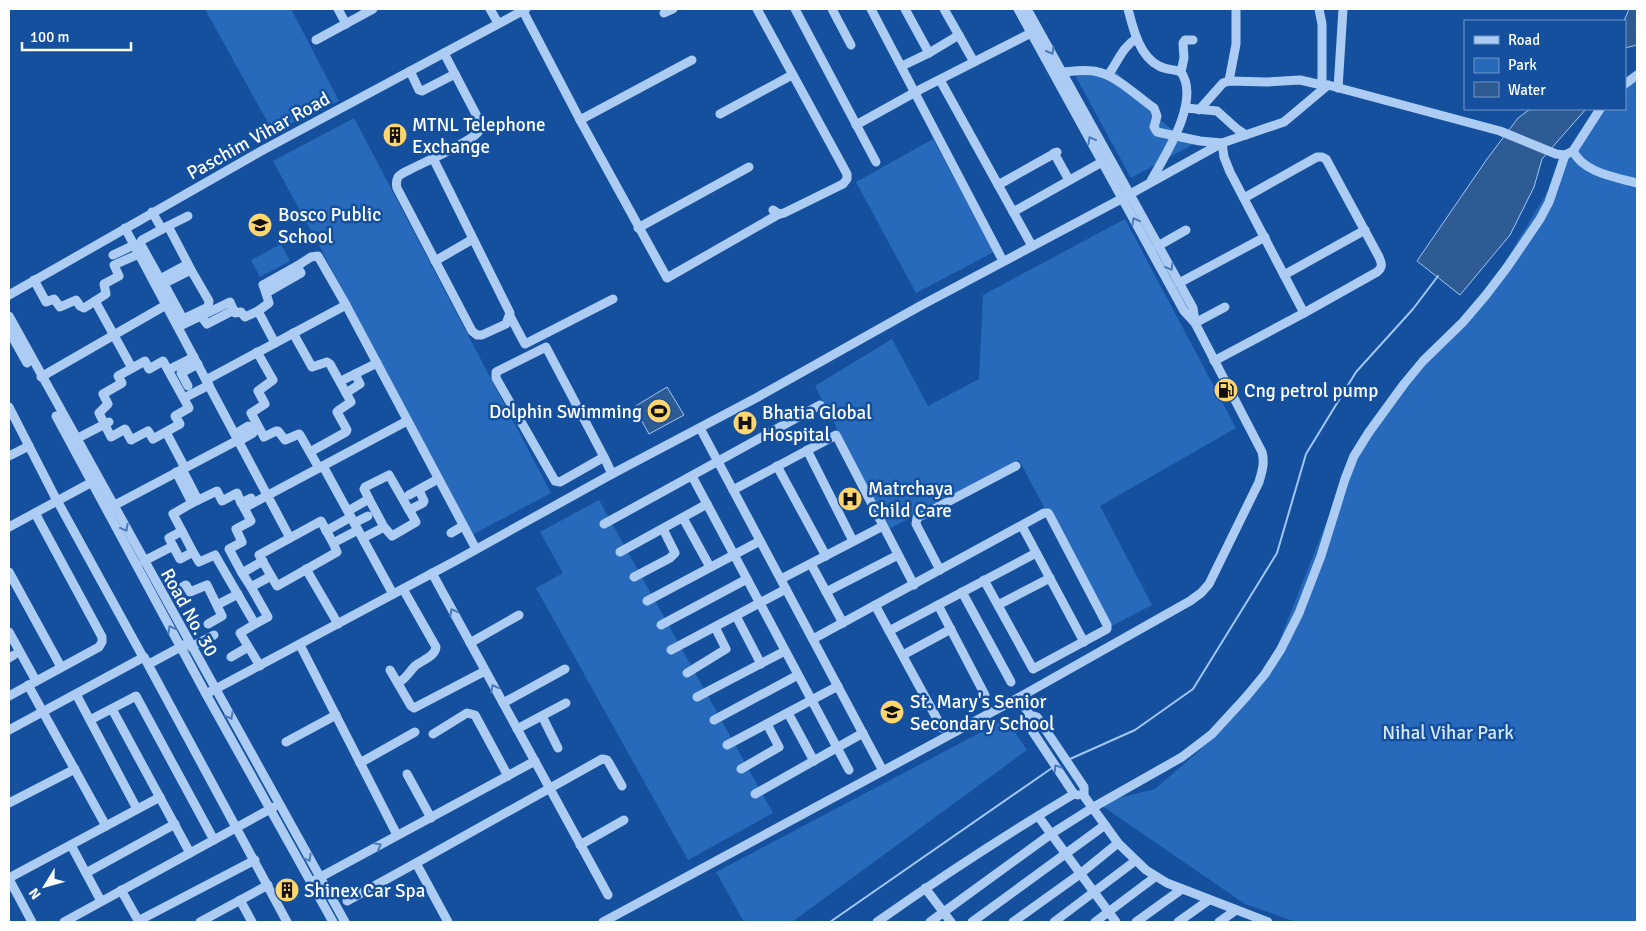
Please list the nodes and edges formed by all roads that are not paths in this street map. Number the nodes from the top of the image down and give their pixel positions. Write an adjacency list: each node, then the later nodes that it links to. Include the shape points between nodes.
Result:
1 (338, 9): 18 (street)
2 (373, 9): 18 (street)
3 (490, 9): 17 (street)
4 (756, 9): 34 (street)
5 (795, 9): 48 (street)
6 (832, 9): 24 (street)
7 (871, 9): 29 (street)
8 (905, 9): 25 (street)
9 (944, 9): 20 (street)
10 (1018, 9): 19 (street)
11 (1027, 9): 31 (street, one-way to 31)
12 (1128, 9): 21 (street)
13 (1236, 9): 38 (street, via 1236,44)
14 (1319, 9): 40 (street)
15 (1343, 9): 41 (street)
16 (524, 10): 17 (street, Paschim Vihar Road); 47 (street)
17 (498, 23): 26 (street, Paschim Vihar Road)
18 (346, 24): 22 (street)
19 (1031, 33): 28 (street); 55 (street, one-way to 19)
20 (959, 35): 25 (street); 28 (street)
21 (1137, 38): 32 (street, via 1150,60); 35 (street, via 1127,45)
22 (316, 40)
23 (1193, 40): 32 (street, via 1183,42)
24 (851, 45)
25 (929, 52): 29 (street)
26 (444, 53): 30 (street, Paschim Vihar Road); 33 (street)
27 (692, 60): 47 (street)
28 (974, 62): 37 (street)
29 (902, 66): 42 (street)
30 (410, 71): 33 (street, via 422,91); 63 (street, Paschim Vihar Road)
31 (1063, 72): 35 (street, via 1082,70); 61 (street)
32 (1181, 72): 43 (street, via 1186,85)
33 (455, 74): 53 (street, via 480,126 473,138)
34 (792, 75): 46 (street); 68 (street, via 847,174 843,184 784,213 776,212 666,278)
35 (1108, 75): 50 (street, via 1154,108 1157,116 1155,130)
36 (1637, 75): 39 (street)
37 (940, 80): 42 (street); 60 (street)
38 (1229, 81): 40 (street, via 1300,80); 44 (street, via 1223,83)
39 (1626, 83)
40 (1325, 85): 41 (street); 49 (street, via 1284,122)
41 (1338, 88): 52 (street, via 1500,131)
42 (916, 92): 48 (street); 79 (street)
43 (1186, 108): 44 (street); 50 (street)
44 (1199, 110): 49 (street, via 1217,111)
45 (1599, 110): 52 (street)
46 (720, 114)
47 (580, 120): 68 (street)
48 (856, 125): 54 (street)
49 (1246, 135): 51 (street)
50 (1174, 136): 51 (street); 58 (street)
51 (1222, 143): 58 (street); 62 (street, via 1224,157)
52 (1564, 154): 59 (street, via 1591,169); 290 (street, via 1540,219 1508,266 1463,322 1404,384 1354,456 1299,613 1265,674 1212,734 1182,756)
53 (433, 158): 72 (street); 78 (street, via 402,174 396,183)
54 (876, 162)
55 (1102, 162): 57 (street); 61 (street)
56 (749, 167): 68 (street)
57 (1070, 180): 60 (street, via 1055,152); 64 (street)
58 (1151, 181): 61 (street)
59 (1637, 183)
60 (998, 185): 64 (street)
61 (1126, 196): 74 (street); 75 (street); 95 (street, one-way to 61, via 1184,311)
62 (1244, 198): 70 (street, via 1322,157); 71 (street)
63 (152, 212): 66 (street, Paschim Vihar Road); 67 (street)
64 (1013, 212): 74 (street)
65 (188, 216): 67 (street)
66 (125, 228): 73 (street); 82 (street, Paschim Vihar Road)
67 (165, 228): 80 (street); 83 (street, via 140,243)
68 (638, 228)
69 (1186, 230): 75 (street)
70 (1364, 230): 81 (street); 92 (street, via 1382,263 1381,269)
71 (1265, 237): 81 (street); 84 (street)
72 (473, 239): 78 (street); 94 (street)
73 (134, 245): 76 (street); 77 (street)
74 (1032, 246): 79 (street)
75 (1158, 246): 84 (street, one-way to 84)
76 (139, 254): 83 (street); 87 (street, via 114,265 119,276 104,284 107,294)
77 (113, 255)
78 (436, 261): 94 (street, via 474,334 479,336 504,326)
79 (1003, 261): 121 (street)
80 (189, 267): 83 (street); 83 (street, via 209,301 208,307 183,319)
81 (1284, 275): 92 (street)
82 (34, 280): 85 (street, Paschim Vihar Road); 87 (street, via 46,302 54,299 60,307 75,300 83,308)
83 (160, 283): 88 (street)
84 (1179, 283): 95 (street, via 1193,308)
85 (9, 295)
86 (613, 299): 94 (street, via 525,344)
87 (96, 301): 99 (street)
88 (166, 305): 96 (street); 99 (street)
89 (346, 305): 91 (street, via 318,256 297,266 301,273 266,293 269,303); 98 (street); 105 (street)
90 (1224, 307): 95 (street)
91 (258, 311): 96 (street, via 244,317 241,312 235,313 230,302); 101 (street)
92 (1304, 313): 104 (street)
93 (9, 316): 109 (street, Road No. 30)
94 (510, 316)
95 (1195, 323): 104 (street)
96 (178, 328): 103 (street)
97 (9, 331): 100 (street, Road No. 30)
98 (293, 333): 101 (street); 113 (street, via 311,366 329,363)
99 (114, 335): 106 (street); 109 (street)
100 (11, 341): 140 (street, Road No. 30)
101 (275, 343): 102 (street)
102 (257, 352): 111 (street); 120 (street, via 273,380 258,391 265,404 251,413)
103 (196, 360): 107 (street); 111 (street); 112 (street, via 181,374)
104 (1214, 361): 250 (street, via 1264,460 1259,482 1208,584 1190,601)
105 (376, 363): 108 (street); 118 (street)
106 (132, 368): 107 (street, via 145,361 149,369 163,361); 119 (street, via 118,376 122,383 103,394 108,404 99,412)
107 (168, 370): 114 (street)
108 (355, 374): 110 (street); 113 (street, via 360,384)
109 (41, 377): 125 (street, Road No. 30)
110 (345, 379)
111 (208, 382): 114 (street); 124 (street)
112 (188, 386)
113 (346, 393): 123 (street, via 351,402 337,412)
114 (184, 398): 122 (street, via 189,408 175,416 180,424)
115 (820, 406): 132 (street)
116 (9, 407): 126 (street)
117 (104, 412): 119 (street)
118 (407, 421): 127 (street); 139 (street)
119 (109, 425): 122 (street, via 111,437 125,429 131,440 148,431 153,439); 125 (street)
120 (255, 427): 124 (street, via 253,433); 129 (street, via 264,437 278,431 286,441 299,434)
121 (700, 428): 132 (street); 137 (street)
122 (166, 432): 136 (street)
123 (346, 432): 127 (street); 129 (street)
124 (237, 438): 136 (street); 143 (street)
125 (76, 440): 140 (street, Road No. 30)
126 (29, 446): 130 (street); 146 (street)
127 (356, 448): 135 (street)
128 (807, 450): 133 (street); 158 (street, via 836,435); 168 (street)
129 (310, 452): 135 (street)
130 (9, 456)
131 (604, 457): 131 (street, via 546,347 496,372 496,378 555,481 560,482); 137 (street)
132 (718, 462): 138 (street); 142 (street)
133 (777, 466): 142 (street); 177 (street)
134 (1016, 466): 183 (street, via 917,518 916,524)
135 (321, 467): 143 (street); 155 (street)
136 (181, 470): 147 (street); 150 (street)
137 (612, 474): 171 (street)
138 (692, 476): 148 (street); 156 (street)
139 (438, 479): 141 (street); 157 (street)
140 (94, 481): 146 (street); 150 (street, Road No. 30); 180 (street, Road No. 30)
141 (419, 490): 144 (street); 151 (street, via 424,503)
142 (733, 490): 167 (street)
143 (266, 494): 149 (street); 166 (street)
144 (410, 495)
145 (369, 499): 151 (street, via 365,487 389,475); 155 (street); 161 (street)
146 (58, 502): 152 (street); 230 (street)
147 (195, 502): 149 (street, via 217,490 222,501 237,494); 164 (street, via 173,514)
148 (707, 504): 154 (street); 175 (street)
149 (243, 505): 185 (street, via 251,521 236,529 242,542 229,549)
150 (113, 506): 180 (street, Road No. 30, one-way to 180)
151 (409, 510): 161 (street, via 416,522 414,524 391,536)
152 (36, 513): 160 (street); 233 (street, via 102,637 98,647)
153 (368, 516): 155 (street)
154 (683, 518): 162 (street); 181 (street)
155 (355, 524): 161 (street); 163 (street); 169 (street); 201 (street)
156 (604, 524)
157 (463, 526): 165 (street); 171 (street)
158 (883, 526): 168 (street); 176 (street)
159 (1022, 526): 174 (street); 183 (street); 221 (street, via 1044,513 1050,516 1107,625 1105,631)
160 (9, 527)
161 (384, 527)
162 (662, 529): 173 (street); 188 (street, via 675,553)
163 (326, 531): 166 (street, via 321,522); 169 (street)
164 (182, 532): 170 (street, via 169,538); 172 (street)
165 (450, 533)
166 (290, 538): 178 (street, via 259,555)
167 (760, 540): 175 (street); 191 (street)
168 (854, 542): 177 (street)
169 (333, 543): 182 (street, via 337,552)
170 (173, 546): 172 (street, via 180,559); 180 (street)
171 (476, 550): 186 (street)
172 (193, 552): 200 (street, via 199,562 215,555)
173 (620, 552)
174 (1036, 552): 189 (street); 192 (street)
175 (734, 554): 181 (street); 190 (street)
176 (898, 554): 193 (street); 198 (street)
177 (826, 556): 179 (street)
178 (262, 561): 185 (street); 187 (street)
179 (811, 564): 191 (street); 198 (street)
180 (143, 566): 223 (street, Road No. 30)
181 (710, 567): 202 (street)
182 (306, 569): 187 (street, via 277,586); 213 (street)
183 (940, 570): 193 (street)
184 (9, 572): 233 (street)
185 (242, 573): 194 (street)
186 (432, 573): 195 (street); 222 (street, one-way to 186)
187 (271, 576): 194 (street)
188 (634, 577)
189 (1050, 578): 207 (street); 221 (street)
190 (747, 579): 203 (street); 214 (street)
191 (781, 579): 196 (street)
192 (984, 580): 199 (street); 207 (street)
193 (914, 585): 206 (street)
194 (251, 587): 212 (street, via 268,617)
195 (403, 589): 201 (street); 241 (street, via 436,647 434,654 416,665)
196 (786, 589): 203 (street); 220 (street)
197 (174, 592): 205 (street, via 186,586 190,592 207,585)
198 (826, 592): 210 (street)
199 (962, 592): 204 (street); 240 (street)
200 (238, 594): 205 (street); 212 (street)
201 (393, 594): 213 (street)
202 (647, 601)
203 (760, 603): 209 (street); 227 (street)
204 (938, 604): 216 (street); 217 (street)
205 (217, 605): 211 (street, via 222,616)
206 (875, 605): 210 (street); 217 (street)
207 (998, 605): 221 (street, via 1033,670)
208 (519, 615): 222 (street)
209 (736, 616): 215 (street); 231 (street)
210 (843, 623): 220 (street)
211 (208, 624)
212 (255, 624): 225 (street, via 240,633)
213 (338, 624): 224 (street)
214 (661, 624)
215 (715, 627): 226 (street); 237 (street, via 726,649)
216 (951, 630): 228 (street); 247 (street)
217 (890, 631): 228 (street)
218 (9, 632): 239 (street)
219 (214, 635): 223 (street)
220 (813, 640): 243 (street)
221 (1084, 642)
222 (470, 643): 236 (street)
223 (187, 645): 230 (street); 244 (street, Road No. 30); 246 (street, Road No. 30)
224 (300, 645): 232 (street); 257 (street)
225 (248, 647): 229 (street); 232 (street)
226 (671, 650)
227 (785, 651): 231 (street); 238 (street)
228 (903, 655): 263 (street)
229 (231, 657)
230 (146, 661): 245 (street); 298 (street)
231 (761, 664): 249 (street)
232 (260, 666): 244 (street)
233 (61, 667): 239 (street)
234 (565, 669): 252 (street)
235 (390, 670): 241 (street)
236 (485, 670): 241 (street, via 417,708 411,706); 252 (street, one-way to 236)
237 (687, 673)
238 (798, 675): 251 (street); 261 (street)
239 (36, 681): 242 (street)
240 (1011, 682)
241 (398, 684)
242 (28, 686): 248 (street); 255 (street)
243 (838, 686): 251 (street); 267 (street)
244 (215, 690): 246 (street); 289 (street, Road No. 30, one-way to 289)
245 (76, 694): 255 (street); 260 (street)
246 (206, 694): 289 (street, Road No. 30)
247 (985, 695)
248 (9, 696)
249 (697, 697)
250 (1018, 698): 258 (street); 279 (street)
251 (812, 700): 256 (street); 272 (street)
252 (503, 703): 265 (street)
253 (566, 703): 259 (street)
254 (112, 709): 260 (street); 287 (street); 301 (street, via 136,696)
255 (42, 712): 264 (street); 276 (street)
256 (788, 713): 262 (street); 274 (street)
257 (336, 715): 269 (street); 275 (street)
258 (1030, 715): 284 (street, one-way to 258, via 1027,723); 286 (street, via 1037,716 1084,787)
259 (542, 716): 265 (street); 271 (street)
260 (90, 720): 291 (street)
261 (714, 720)
262 (767, 724): 270 (street); 277 (street, via 779,747)
263 (942, 728)
264 (9, 730)
265 (517, 730): 273 (street)
266 (415, 732): 275 (street)
267 (863, 733): 272 (street); 279 (street)
268 (434, 734): 281 (street, via 472,713)
269 (286, 742)
270 (727, 745)
271 (558, 748)
272 (837, 748): 274 (street); 278 (street)
273 (534, 761): 281 (street); 283 (street)
274 (814, 761): 285 (street)
275 (360, 763): 300 (street)
276 (75, 769): 288 (street); 297 (street)
277 (740, 769)
278 (849, 770)
279 (883, 771): 337 (street)
280 (407, 774): 293 (street)
281 (508, 776): 293 (street)
282 (622, 786): 283 (street, via 607,760 602,760)
283 (549, 788): 304 (street); 309 (street)
284 (1072, 791): 286 (street); 292 (street)
285 (755, 794)
286 (1084, 796): 290 (street)
287 (160, 797): 291 (street); 295 (street)
288 (9, 803)
289 (275, 807): 298 (street); 314 (street, Road No. 30)
290 (1092, 808): 296 (street); 299 (street)
291 (137, 809): 297 (street)
292 (1038, 816): 299 (street); 316 (street)
293 (430, 818): 300 (street)
294 (624, 820): 304 (street)
295 (174, 824): 305 (street); 310 (street)
296 (1105, 825): 302 (street); 306 (street)
297 (106, 826): 303 (street)
298 (237, 827): 301 (street); 307 (street)
299 (1051, 834): 306 (street); 326 (street)
300 (397, 836): 314 (street, one-way to 300)
301 (214, 840): 305 (street)
302 (1118, 843): 308 (street); 311 (street)
303 (71, 845): 310 (street); 313 (street)
304 (580, 845): 320 (street)
305 (190, 853): 318 (street)
306 (1065, 853): 311 (street); 341 (street)
307 (255, 860): 315 (street); 330 (street)
308 (1135, 860): 312 (street); 319 (street)
309 (416, 864): 322 (street); 336 (street)
310 (86, 872): 324 (street)
311 (1080, 874): 319 (street); 342 (street)
312 (1156, 877): 317 (street); 327 (street)
313 (9, 879): 328 (street)
314 (316, 880): 334 (street, Road No. 30); 335 (street, Road No. 30)
315 (268, 885): 321 (street); 333 (street)
316 (925, 888): 326 (street); 338 (street)
317 (1182, 889): 323 (street); 346 (street)
318 (121, 890): 324 (street); 330 (street)
319 (1094, 892): 327 (street); 343 (street)
320 (608, 895)
321 (240, 900): 331 (street); 332 (street)
322 (347, 900)
323 (1209, 900): 325 (street); 347 (street)
324 (101, 901): 329 (street)
325 (1236, 910): 348 (street); 349 (street)
326 (944, 912): 339 (street); 340 (street)
327 (1108, 912): 344 (street); 345 (street)
328 (32, 922)
329 (64, 922)
330 (138, 922)
331 (200, 922)
332 (252, 922)
333 (287, 922)
334 (333, 922)
335 (344, 922)
336 (448, 922)
337 (603, 922)
338 (878, 922)
339 (930, 922)
340 (951, 922)
341 (972, 922)
342 (1013, 922)
343 (1054, 922)
344 (1095, 922)
345 (1116, 922)
346 (1136, 922)
347 (1178, 922)
348 (1219, 922)
349 (1263, 922)

